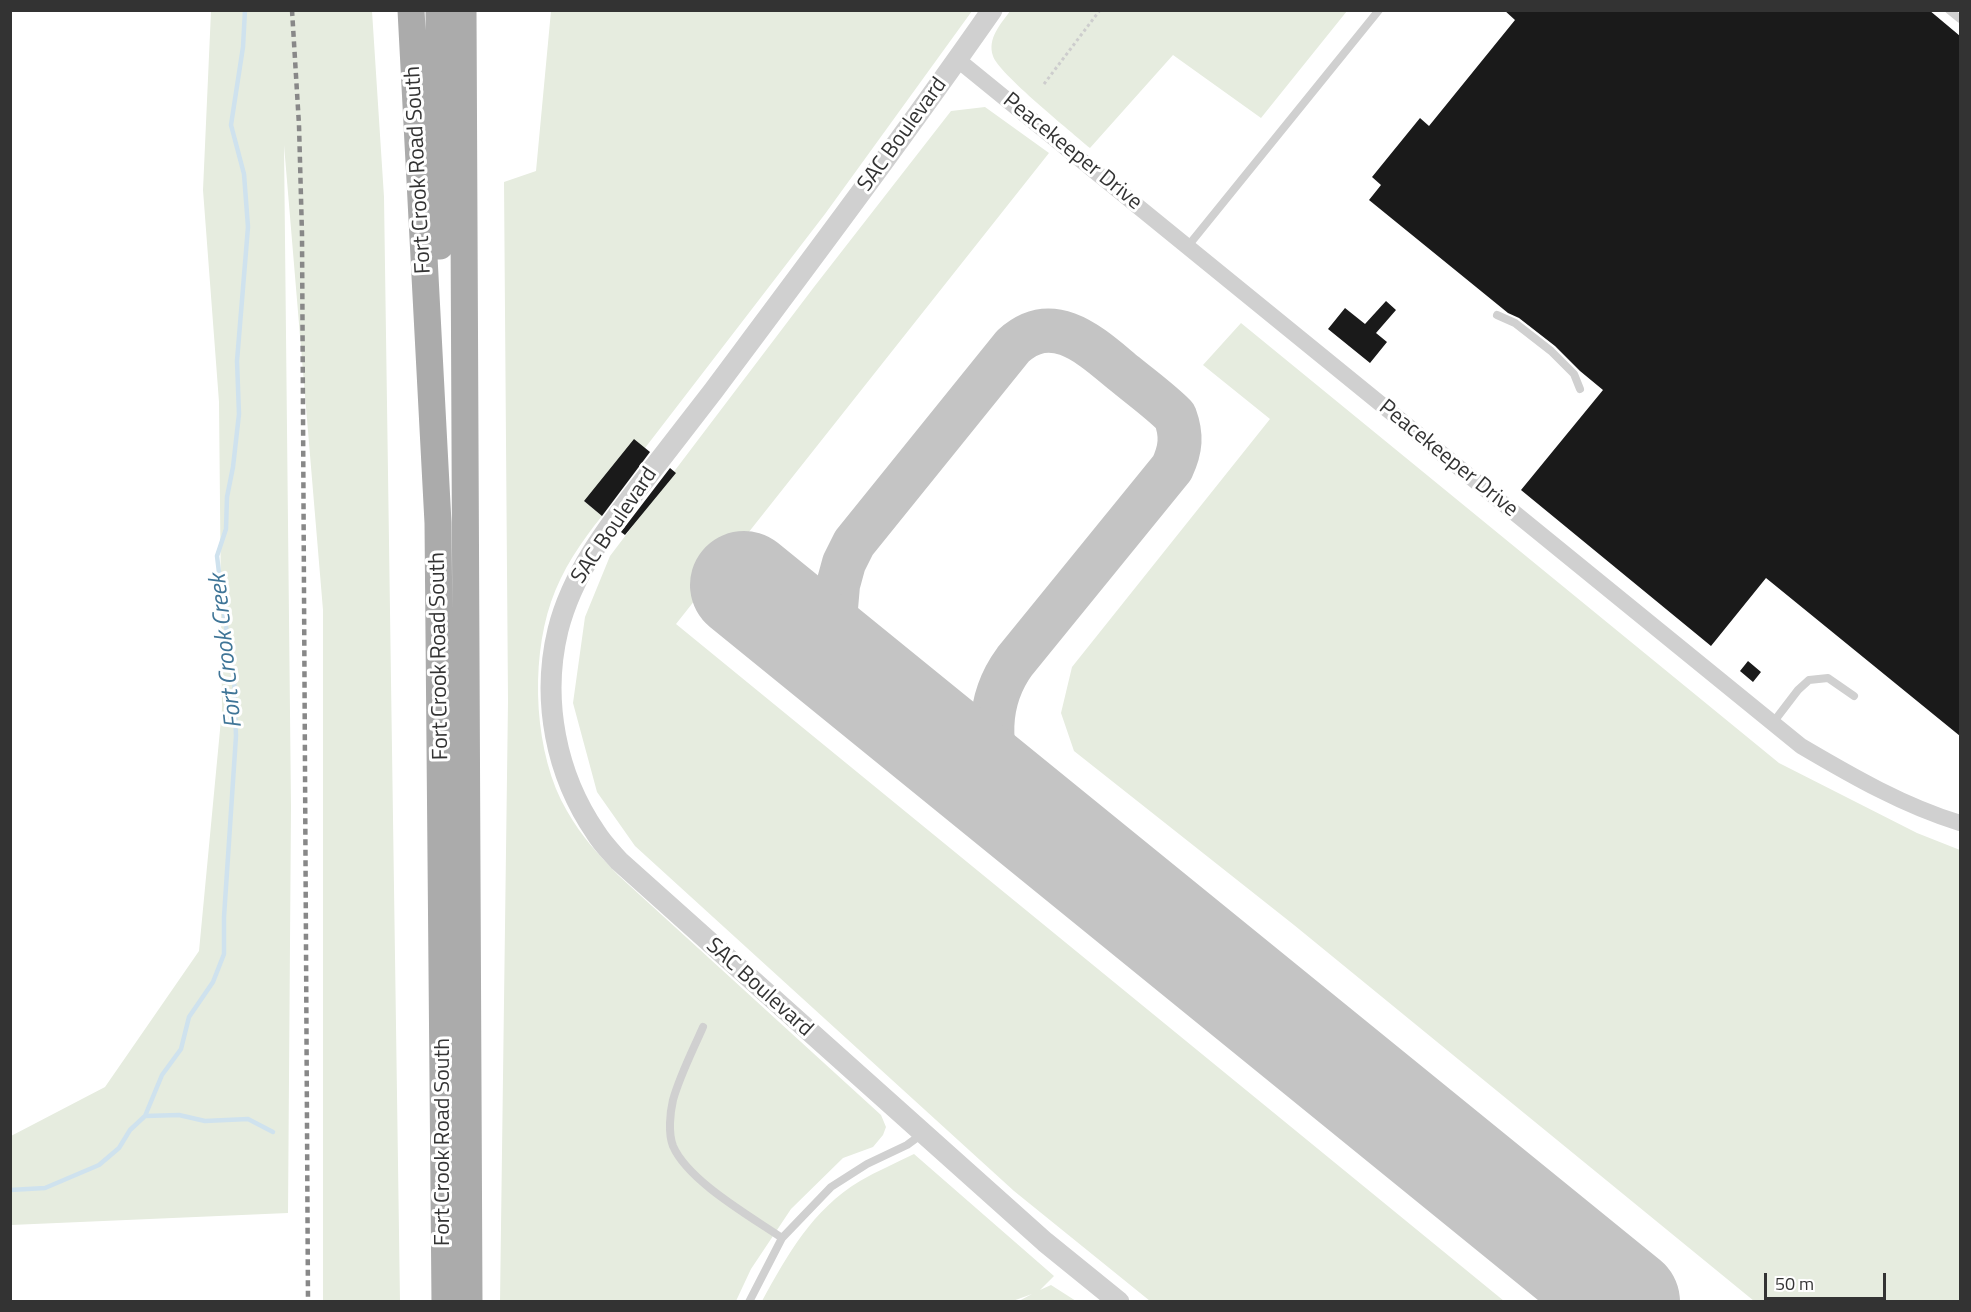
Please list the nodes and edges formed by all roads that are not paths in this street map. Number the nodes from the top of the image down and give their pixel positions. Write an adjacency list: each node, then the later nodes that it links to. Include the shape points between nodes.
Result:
1 (411, 10): 12 (main road, Fort Crook Road South)
2 (439, 10): 12 (main road)
3 (463, 10): 20 (main road, Fort Crook Road South)
4 (992, 10): 8 (street, SAC Boulevard)
5 (1379, 10): 9 (lane)
6 (1949, 10): 7 (lane)
7 (1960, 19)
8 (958, 60): 9 (street, Peacekeeper Drive); 17 (street, SAC Boulevard, via 590,556 565,607 554,651 552,687 555,734 563,767 583,812 618,861)
9 (1188, 246): 14 (street, Peacekeeper Drive)
10 (1497, 315): 11 (lane, via 1515,322 1551,351 1574,374)
11 (1580, 389)
12 (438, 523): 19 (main road, Fort Crook Road South)
13 (1854, 696): 14 (lane, via 1828,678 1809,680)
14 (1772, 724): 15 (street, Peacekeeper Drive, via 1801,746 1862,781)
15 (1960, 823)
16 (703, 1027): 18 (lane, via 673,1100 673,1145 698,1180)
17 (922, 1133): 18 (lane, via 831,1187); 22 (street, SAC Boulevard)
18 (782, 1238): 21 (lane)
19 (445, 1302)
20 (469, 1302)
21 (749, 1302)
22 (1119, 1302)

